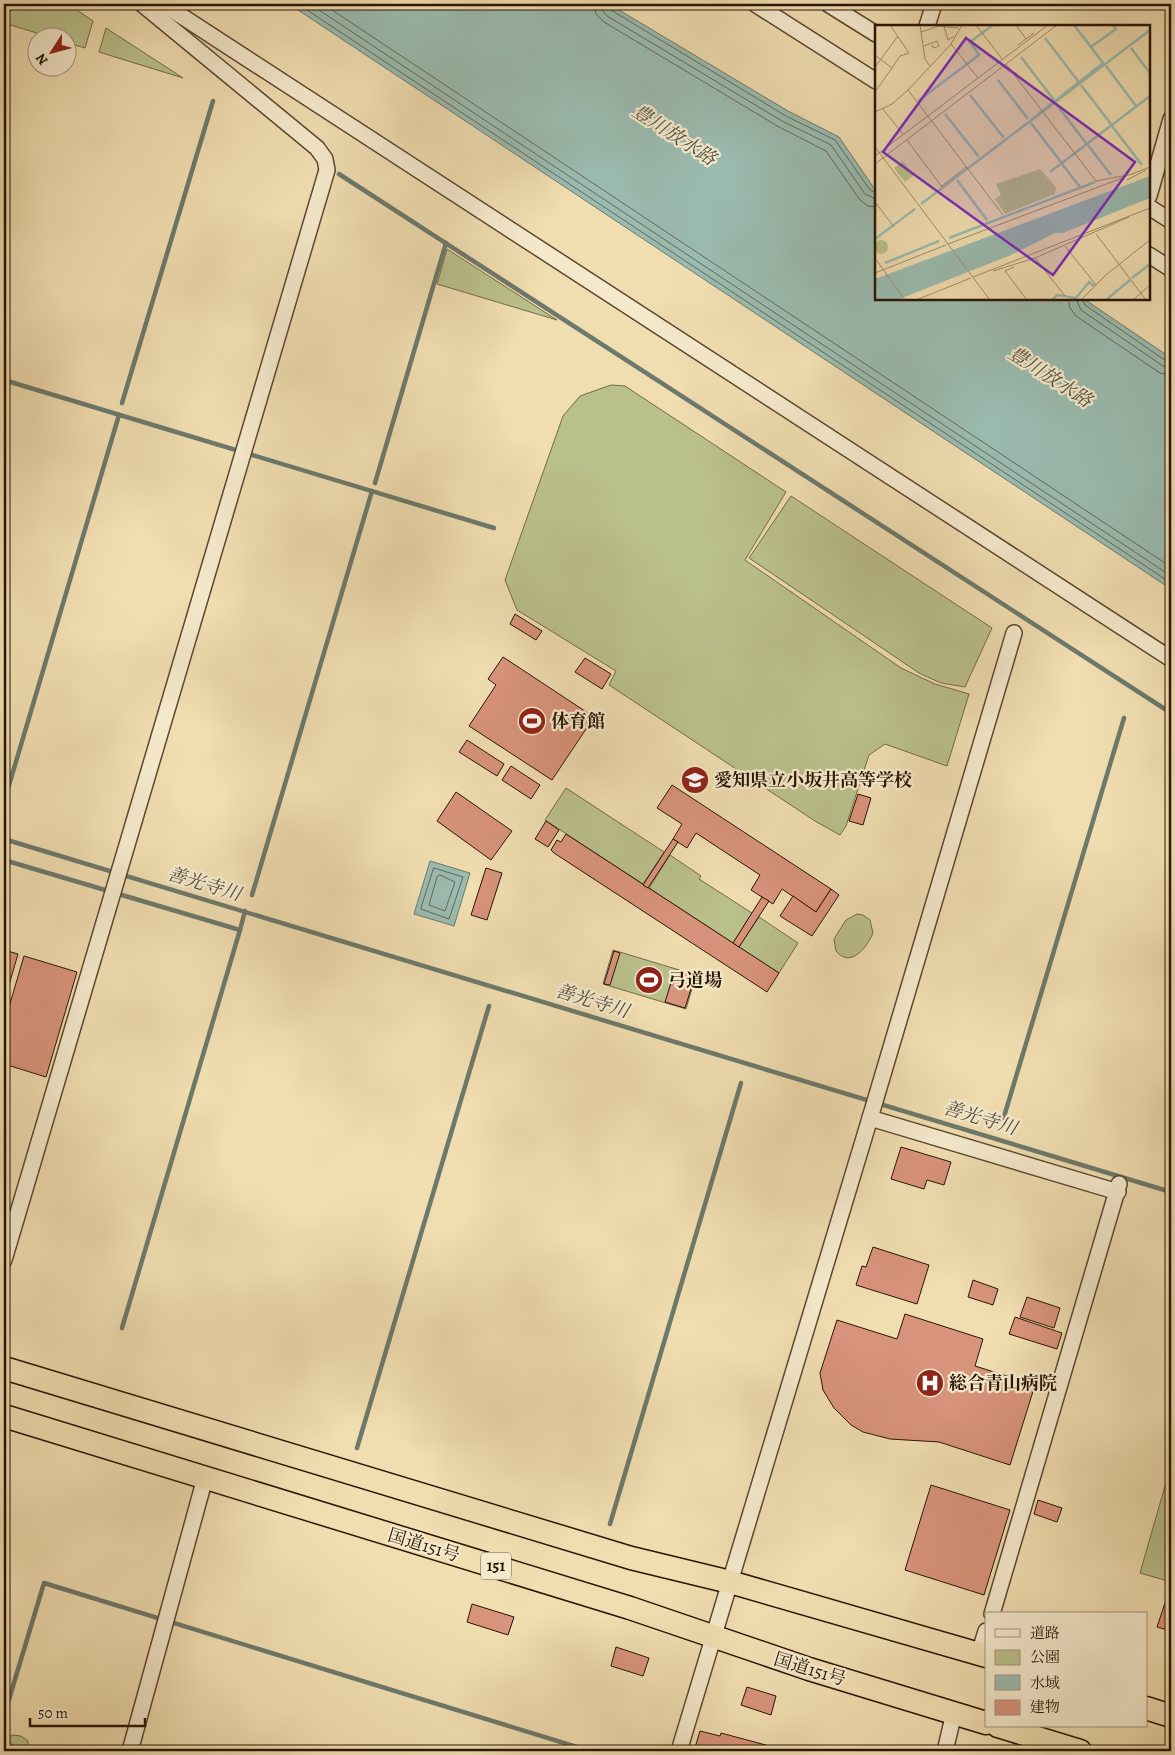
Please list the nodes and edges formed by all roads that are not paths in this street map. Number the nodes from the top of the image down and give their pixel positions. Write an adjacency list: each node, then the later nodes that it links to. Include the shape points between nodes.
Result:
1 (142, 4): 18 (street, via 317,148 325,159 327,170)
2 (163, 4): 16 (street)
3 (755, 4): 8 (street)
4 (828, 4): 7 (street)
5 (934, 4): 6 (street)
6 (927, 25)
7 (875, 33)
8 (875, 80)
9 (1171, 119): 10 (street)
10 (1150, 192)
11 (1150, 208): 12 (street)
12 (1171, 222)
13 (1150, 256): 14 (street)
14 (1171, 269)
15 (1014, 633): 17 (street)
16 (1171, 659)
17 (872, 1113): 22 (street); 23 (street, via 1119,1188)
18 (4, 1260)
19 (4, 1368): 22 (highway, via 622,1555)
20 (4, 1416): 21 (highway, 国道151号 / 151)
21 (205, 1478): 24 (highway, 国道151号 / 151, via 630,1608); 32 (street)
22 (730, 1582): 24 (street); 26 (highway)
23 (993, 1612)
24 (712, 1638): 28 (highway, 国道151号 / 151); 33 (street)
25 (985, 1639): 26 (street)
26 (983, 1655)
27 (1148, 1709): 29 (highway)
28 (954, 1713): 30 (highway, 国道151号 / 151); 34 (street)
29 (1171, 1716)
30 (985, 1723)
31 (1005, 1728): 35 (highway)
32 (130, 1751)
33 (679, 1751)
34 (945, 1751)
35 (1080, 1751)

